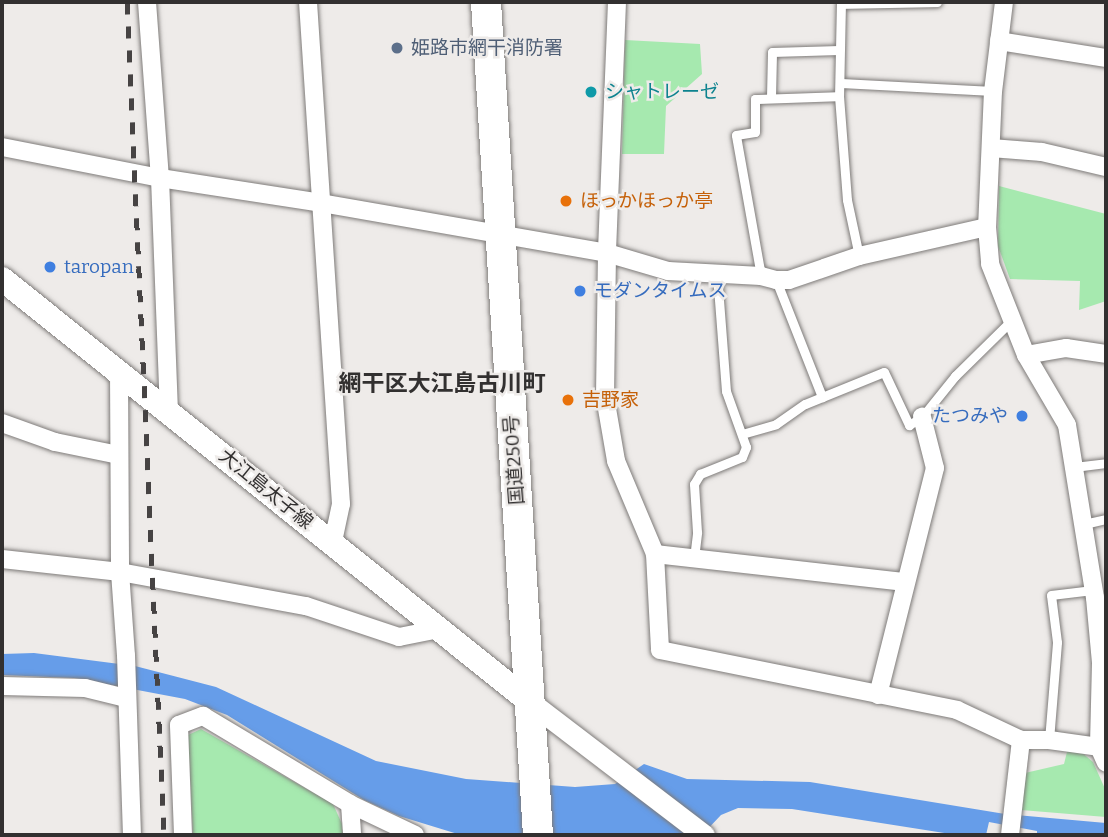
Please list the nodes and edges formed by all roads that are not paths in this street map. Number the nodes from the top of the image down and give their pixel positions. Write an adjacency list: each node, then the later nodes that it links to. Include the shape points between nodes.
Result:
1 (147, 2): 18 (street)
2 (308, 2): 19 (street)
3 (486, 2): 21 (highway, 国道250号)
4 (617, 2): 22 (street)
5 (937, 2): 7 (lane)
6 (1004, 2): 8 (street)
7 (841, 3): 9 (lane)
8 (999, 41): 10 (street); 12 (street)
9 (839, 50): 11 (lane); 14 (lane, via 772,51)
10 (1106, 58)
11 (841, 83): 12 (lane); 13 (lane)
12 (993, 91): 16 (street)
13 (839, 96): 14 (lane); 23 (lane, via 847,200)
14 (771, 97): 25 (lane, via 755,99 755,132 736,135)
15 (2, 147): 18 (street)
16 (991, 148): 17 (street, via 1042,152); 20 (street)
17 (1106, 167)
18 (160, 178): 19 (street); 32 (street)
19 (321, 202): 21 (street); 41 (street, via 341,504)
20 (987, 226): 23 (street); 27 (street, via 990,264)
21 (500, 236): 22 (street); 53 (highway, 国道250号)
22 (607, 253): 24 (street, via 668,271); 42 (street, via 605,397 617,461)
23 (859, 256): 25 (street, via 789,280)
24 (716, 274): 25 (street); 35 (lane, via 726,391)
25 (768, 278): 31 (lane)
26 (2, 279): 30 (main road, 大江島太子線)
27 (1012, 321): 29 (street); 33 (lane, via 955,376)
28 (1106, 354): 29 (street, via 1066,348)
29 (1026, 355): 38 (street, via 1067,425)
30 (119, 371): 32 (main road, 大江島太子線); 36 (street)
31 (822, 397): 33 (lane, via 884,372 909,425); 35 (lane, via 776,424)
32 (169, 411): 41 (main road, 大江島太子線)
33 (922, 417): 46 (street, via 935,468)
34 (2, 423): 36 (street, via 55,442)
35 (742, 434): 43 (lane, via 746,447 742,457 700,474 694,484)
36 (119, 455): 45 (street)
37 (1106, 463): 38 (lane)
38 (1074, 467): 40 (street)
39 (1106, 519): 40 (lane)
40 (1084, 524): 47 (street)
41 (333, 543): 48 (main road, 大江島太子線)
42 (655, 554): 43 (street); 51 (street, via 660,650)
43 (694, 558): 46 (street)
44 (2, 559): 45 (street)
45 (120, 572): 48 (street, via 306,606 400,637); 52 (street)
46 (905, 582): 51 (street)
47 (1098, 594): 49 (street); 55 (lane, via 1051,595 1057,642)
48 (439, 629): 53 (main road, 大江島太子線)
49 (1103, 663): 56 (street)
50 (2, 686): 52 (street, via 85,688)
51 (878, 695): 54 (street, via 957,710)
52 (126, 698): 59 (street)
53 (530, 702): 63 (highway, 国道250号); 64 (street)
54 (1021, 740): 55 (street); 58 (street)
55 (1049, 740): 56 (street)
56 (1103, 755)
57 (350, 804): 60 (street, via 203,716 179,725); 61 (street); 62 (street)
58 (1010, 832)
59 (132, 835)
60 (183, 835)
61 (352, 835)
62 (415, 835)
63 (538, 835)
64 (704, 835)

